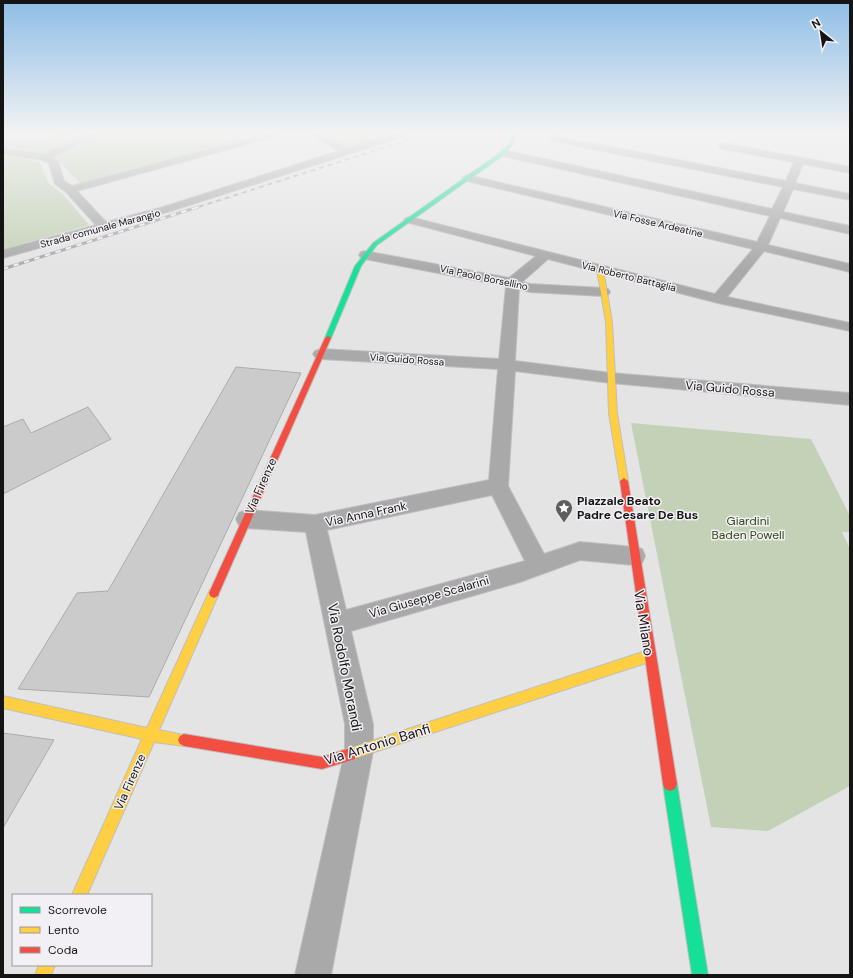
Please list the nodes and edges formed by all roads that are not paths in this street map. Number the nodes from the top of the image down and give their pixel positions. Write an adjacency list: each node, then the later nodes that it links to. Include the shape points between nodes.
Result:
1 (58, 180): 10 (street)
2 (108, 180): 10 (street)
3 (258, 180): 14 (street, Strada comunale Marangio)
4 (465, 180): 13 (street, Via Firenze)
5 (474, 180): 16 (street, Via Fosse Ardeatine)
6 (622, 180): 12 (street)
7 (766, 180): 9 (street)
8 (791, 180): 9 (street)
9 (789, 184): 11 (street); 12 (street)
10 (70, 190): 14 (street)
11 (850, 196)
12 (775, 214): 15 (street); 16 (street)
13 (410, 220): 18 (street, Via Firenze, via 375,244); 19 (street, Via Roberto Battaglia)
14 (104, 227): 17 (street, Strada comunale Marangio)
15 (850, 230)
16 (761, 247): 20 (street, Via Fosse Ardeatine); 24 (street)
17 (3, 254)
18 (365, 255): 22 (street, Via Paolo Borsellino); 26 (street, Via Firenze)
19 (545, 255): 21 (street, Via Roberto Battaglia); 22 (street)
20 (850, 268)
21 (600, 269): 23 (street, Via Milano); 24 (street, Via Roberto Battaglia)
22 (513, 282): 23 (street, Via Paolo Borsellino, via 530,288); 27 (street)
23 (603, 292): 28 (street, Via Milano, via 609,322)
24 (718, 299): 25 (street, Via Roberto Battaglia)
25 (850, 327)
26 (321, 354): 27 (street, Via Guido Rossa); 31 (street, Via Firenze)
27 (502, 361): 28 (street, Via Guido Rossa); 30 (street)
28 (611, 378): 29 (street, Via Guido Rossa); 33 (street, Via Milano, via 613,413)
29 (850, 399)
30 (491, 488): 32 (street, Via Anna Frank); 34 (street)
31 (246, 519): 32 (street, Via Anna Frank); 38 (street, Via Firenze)
32 (315, 524): 35 (street, Via Rodolfo Morandi)
33 (634, 556): 34 (street, Via Giuseppe Scalarini, via 580,551); 36 (street, Via Milano)
34 (529, 569): 35 (street, Via Giuseppe Scalarini)
35 (338, 623): 39 (street, Via Rodolfo Morandi, via 359,724)
36 (650, 656): 39 (street, Via Antonio Banfi); 42 (street, Via Milano)
37 (3, 702): 38 (street, Via Antonio Banfi)
38 (151, 735): 39 (street, Via Antonio Banfi, via 322,763); 40 (street, Via Firenze)
39 (359, 751): 41 (street, Via Rodolfo Morandi)
40 (79, 894)
41 (313, 975)
42 (700, 975)

